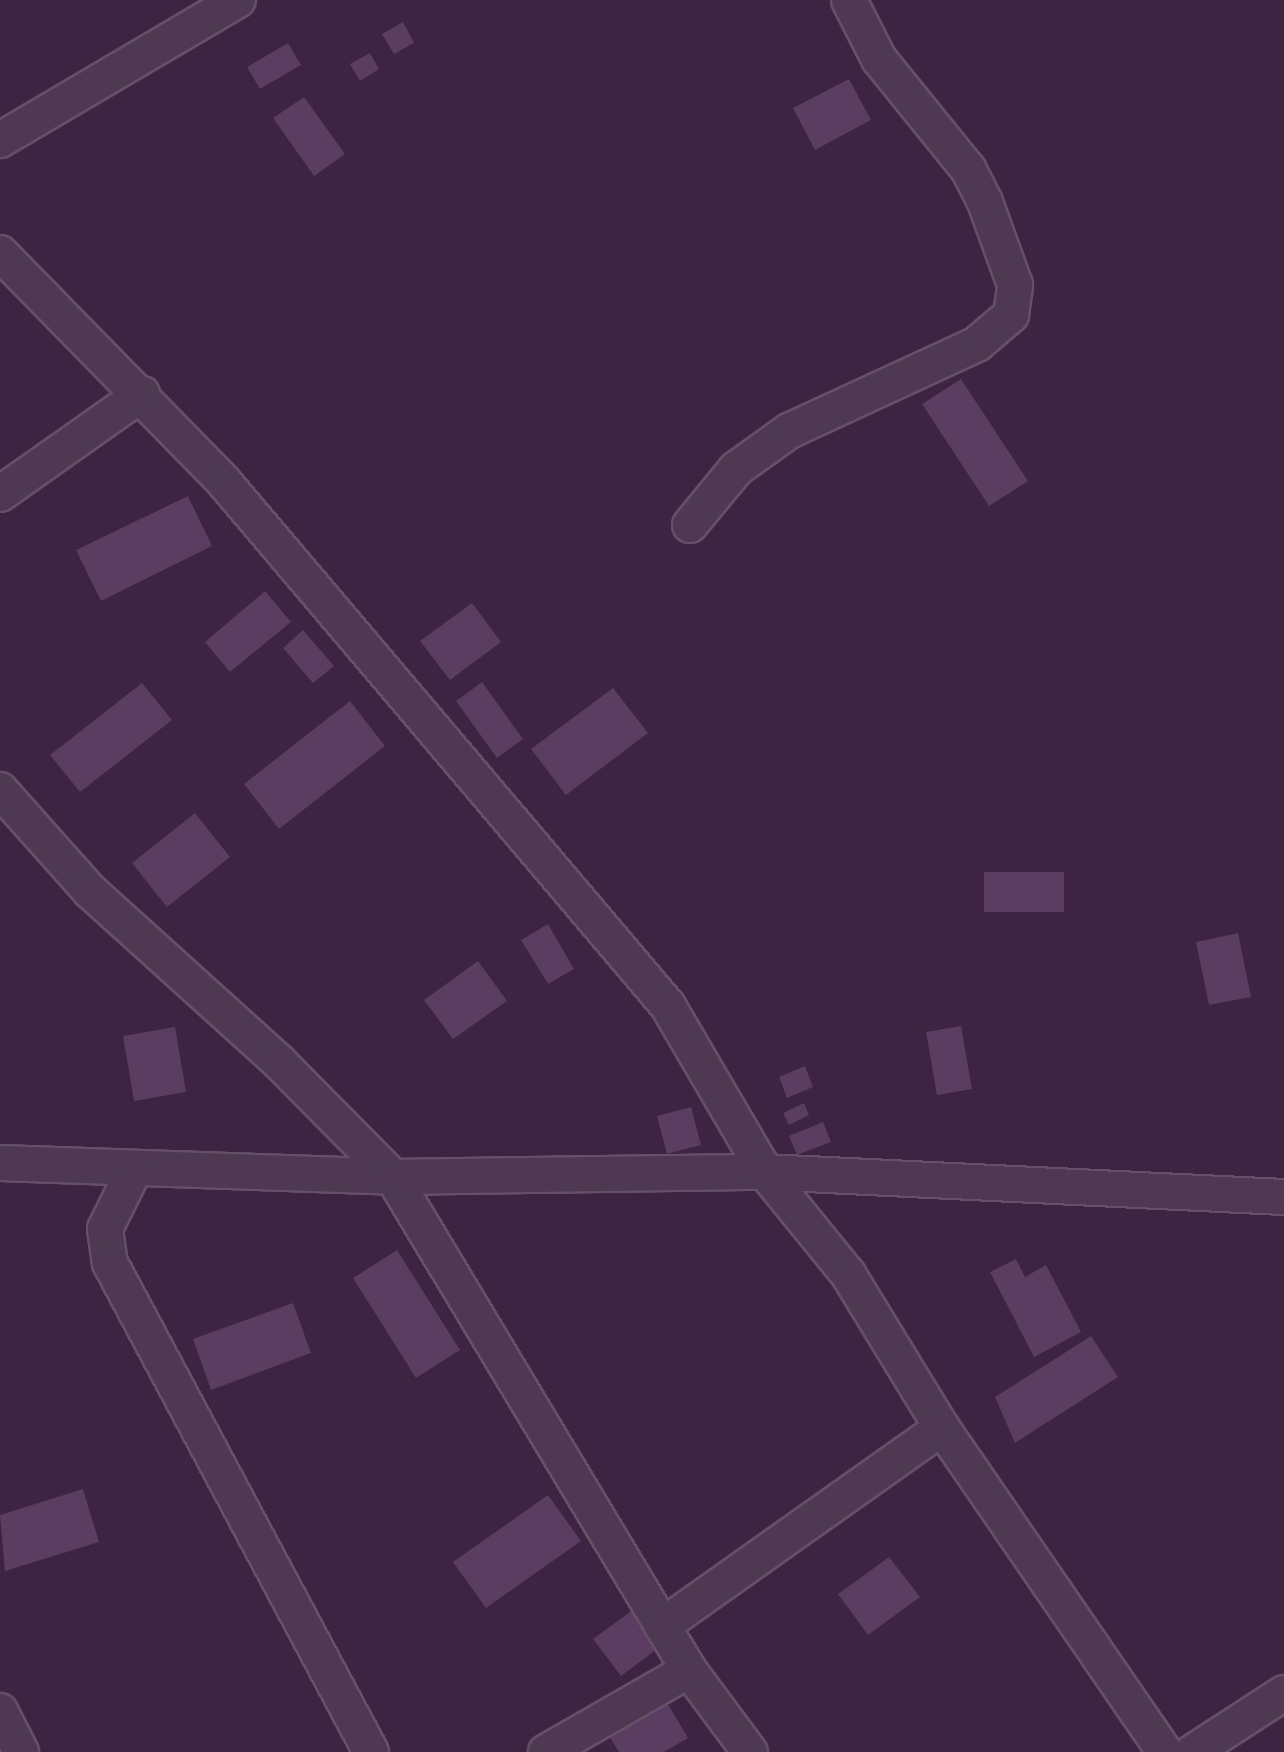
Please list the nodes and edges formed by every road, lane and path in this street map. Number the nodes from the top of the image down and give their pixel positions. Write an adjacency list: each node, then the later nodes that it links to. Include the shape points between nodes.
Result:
1 (238, 0): 3 (street)
2 (849, 0): 8 (street, via 879,59 968,169 985,202 1015,285 1011,315 977,344 789,431 736,469)
3 (196, 9): 4 (street)
4 (0, 140)
5 (0, 253): 6 (street)
6 (142, 394): 7 (street); 12 (street, via 668,1006)
7 (0, 494)
8 (690, 525)
9 (0, 790): 13 (street, via 90,891 279,1062)
10 (0, 1163): 11 (street)
11 (135, 1168): 13 (street); 21 (street, via 105,1229 110,1263)
12 (765, 1172): 13 (street); 14 (street); 15 (street, via 848,1274)
13 (393, 1177): 16 (street)
14 (1284, 1197)
15 (942, 1428): 16 (street); 24 (street)
16 (662, 1626): 17 (street)
17 (689, 1670): 22 (street); 23 (street)
18 (1284, 1693): 25 (street)
19 (0, 1711): 20 (street)
20 (21, 1752)
21 (371, 1752)
22 (546, 1752)
23 (750, 1752)
24 (1165, 1752)
25 (1193, 1752)

